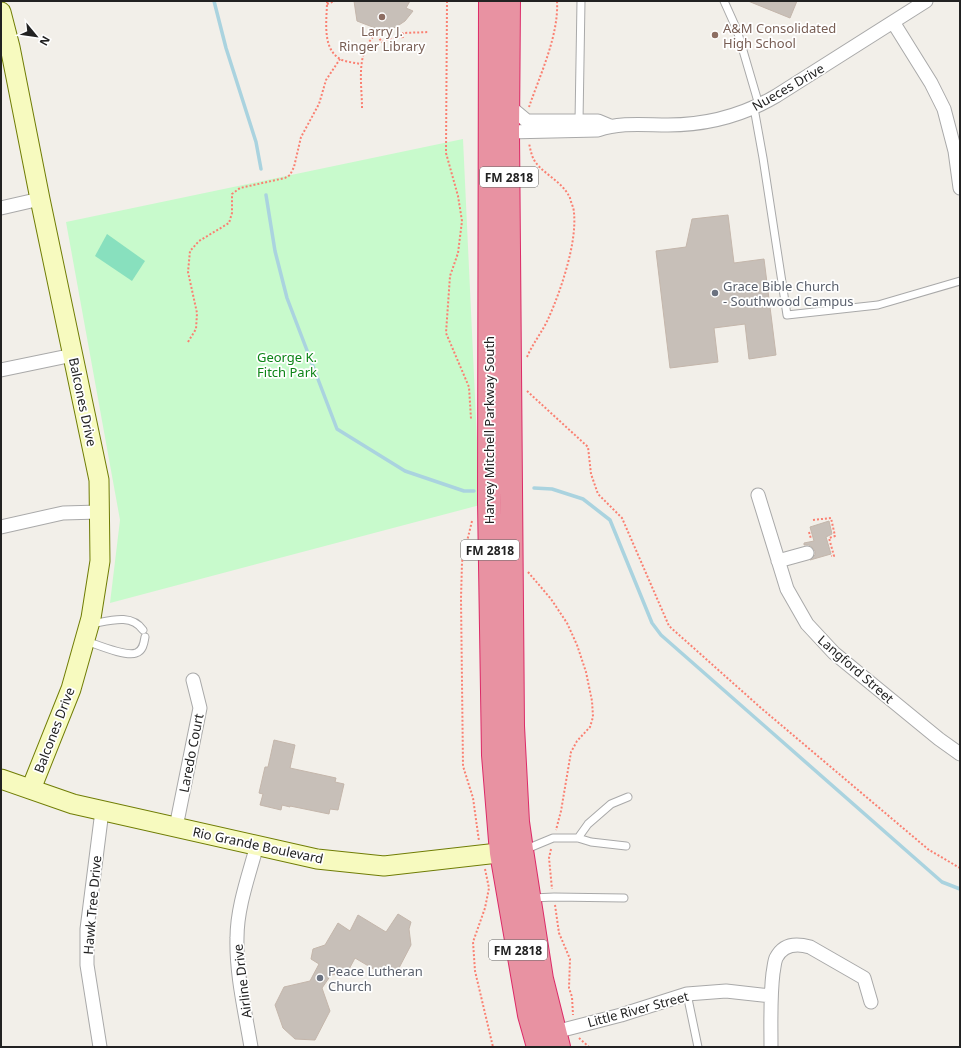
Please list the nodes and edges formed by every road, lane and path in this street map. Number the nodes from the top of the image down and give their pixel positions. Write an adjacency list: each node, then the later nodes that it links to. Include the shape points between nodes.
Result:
1 (335, 1): 9 (path)
2 (447, 1): 31 (path, via 446,152 462,221 458,253 450,276 446,332 469,387)
3 (490, 1): 18 (highway, Harvey Mitchell Parkway South / FM 2818)
4 (509, 1): 18 (highway, Harvey Mitchell Parkway South / FM 2818)
5 (557, 1): 21 (path, via 555,32)
6 (581, 1): 19 (lane)
7 (724, 1): 16 (lane, via 737,30)
8 (926, 1): 11 (street, Nueces Drive)
9 (327, 2): 14 (path, via 328,41 331,50)
10 (1, 12): 13 (street, Balcones Drive)
11 (893, 22): 16 (street, Nueces Drive); 22 (street, via 944,109 955,151)
12 (429, 32): 15 (path, via 403,33 403,37 382,42 376,34 366,46)
13 (5, 48): 23 (street, Balcones Drive)
14 (340, 59): 15 (path); 26 (path, via 326,80 320,104 301,137 290,174 285,178 240,188 232,194 229,223 199,241 190,251 188,272 197,313 196,329)
15 (361, 64): 17 (path)
16 (757, 106): 20 (street, Nueces Drive, via 727,118 700,123); 25 (lane, via 787,315 878,305)
17 (362, 108)
18 (499, 108): 21 (highway, via 500,126); 55 (highway, Harvey Mitchell Parkway South / FM 2818, via 489,502 493,755)
19 (580, 121): 20 (street, Nueces Drive, via 598,121); 21 (street, Nueces Drive)
20 (610, 126): 21 (street, Nueces Drive, via 598,130)
21 (521, 128): 28 (path, via 533,159 560,184 569,197 574,212 572,243 559,291 549,317); 55 (highway, Harvey Mitchell Parkway South / FM 2818, via 513,726 518,822)
22 (960, 188)
23 (40, 199): 24 (street); 27 (street, Balcones Drive)
24 (1, 208)
25 (960, 281)
26 (188, 342)
27 (73, 355): 29 (street); 33 (street, Balcones Drive, via 99,480)
28 (524, 362)
29 (1, 370)
30 (524, 396): 56 (path, via 524,388 588,447 591,474 598,494 622,518 669,626 761,708 929,850)
31 (472, 426)
32 (758, 495): 41 (street, Langford Street)
33 (99, 512): 36 (street, via 63,513); 43 (street, Balcones Drive, via 100,561)
34 (472, 520): 55 (path, via 462,562 463,766 473,798 476,825)
35 (813, 520): 40 (path, via 831,518 835,536 829,538 828,542 834,556)
36 (1, 527)
37 (809, 532): 38 (path)
38 (811, 539)
39 (807, 553): 41 (street)
40 (831, 556)
41 (778, 561): 45 (street, Langford Street, via 787,589 807,624 834,653)
42 (527, 571): 51 (path, via 567,622 586,672 592,701 593,717 590,727 577,740 572,752)
43 (87, 632): 43 (lane, via 126,619 140,626 144,634 144,644 137,653 129,654); 47 (street, Balcones Drive, via 71,689)
44 (193, 680): 50 (street, Laredo Court, via 200,708)
45 (960, 754)
46 (1, 779): 47 (street, Rio Grande Boulevard)
47 (31, 788): 49 (street, Rio Grande Boulevard, via 73,804)
48 (628, 797): 52 (lane, via 611,804 588,824)
49 (102, 811): 50 (street, Rio Grande Boulevard); 64 (street, Hawk Tree Drive, via 87,929 87,965)
50 (176, 827): 53 (street, Rio Grande Boulevard)
51 (553, 838): 52 (lane); 55 (lane); 57 (path, via 549,858)
52 (578, 838): 54 (lane)
53 (257, 846): 55 (street, Rio Grande Boulevard, via 317,859 384,866); 65 (street, Airline Drive, via 242,901 237,937 238,966)
54 (626, 846)
55 (502, 853): 58 (highway, Harvey Mitchell Parkway South / FM 2818); 66 (path, via 488,888 485,908 473,942 475,971); 67 (highway, Harvey Mitchell Parkway South / FM 2818, via 529,1015)
56 (960, 868)
57 (554, 896): 58 (lane); 59 (lane); 63 (path, via 559,934 570,959 569,988 573,1017)
58 (529, 898): 63 (highway, Harvey Mitchell Parkway South / FM 2818, via 542,979)
59 (624, 898)
60 (688, 994): 61 (street, Little River Street, via 726,991); 63 (street, Little River Street); 69 (lane)
61 (771, 996): 62 (street, via 775,960 781,951 800,944 810,947 864,978); 70 (street)
62 (872, 1002)
63 (563, 1035): 68 (path, via 577,1037)
64 (100, 1047)
65 (251, 1047)
66 (493, 1047)
67 (538, 1047)
68 (589, 1047)
69 (698, 1047)
70 (771, 1047)

